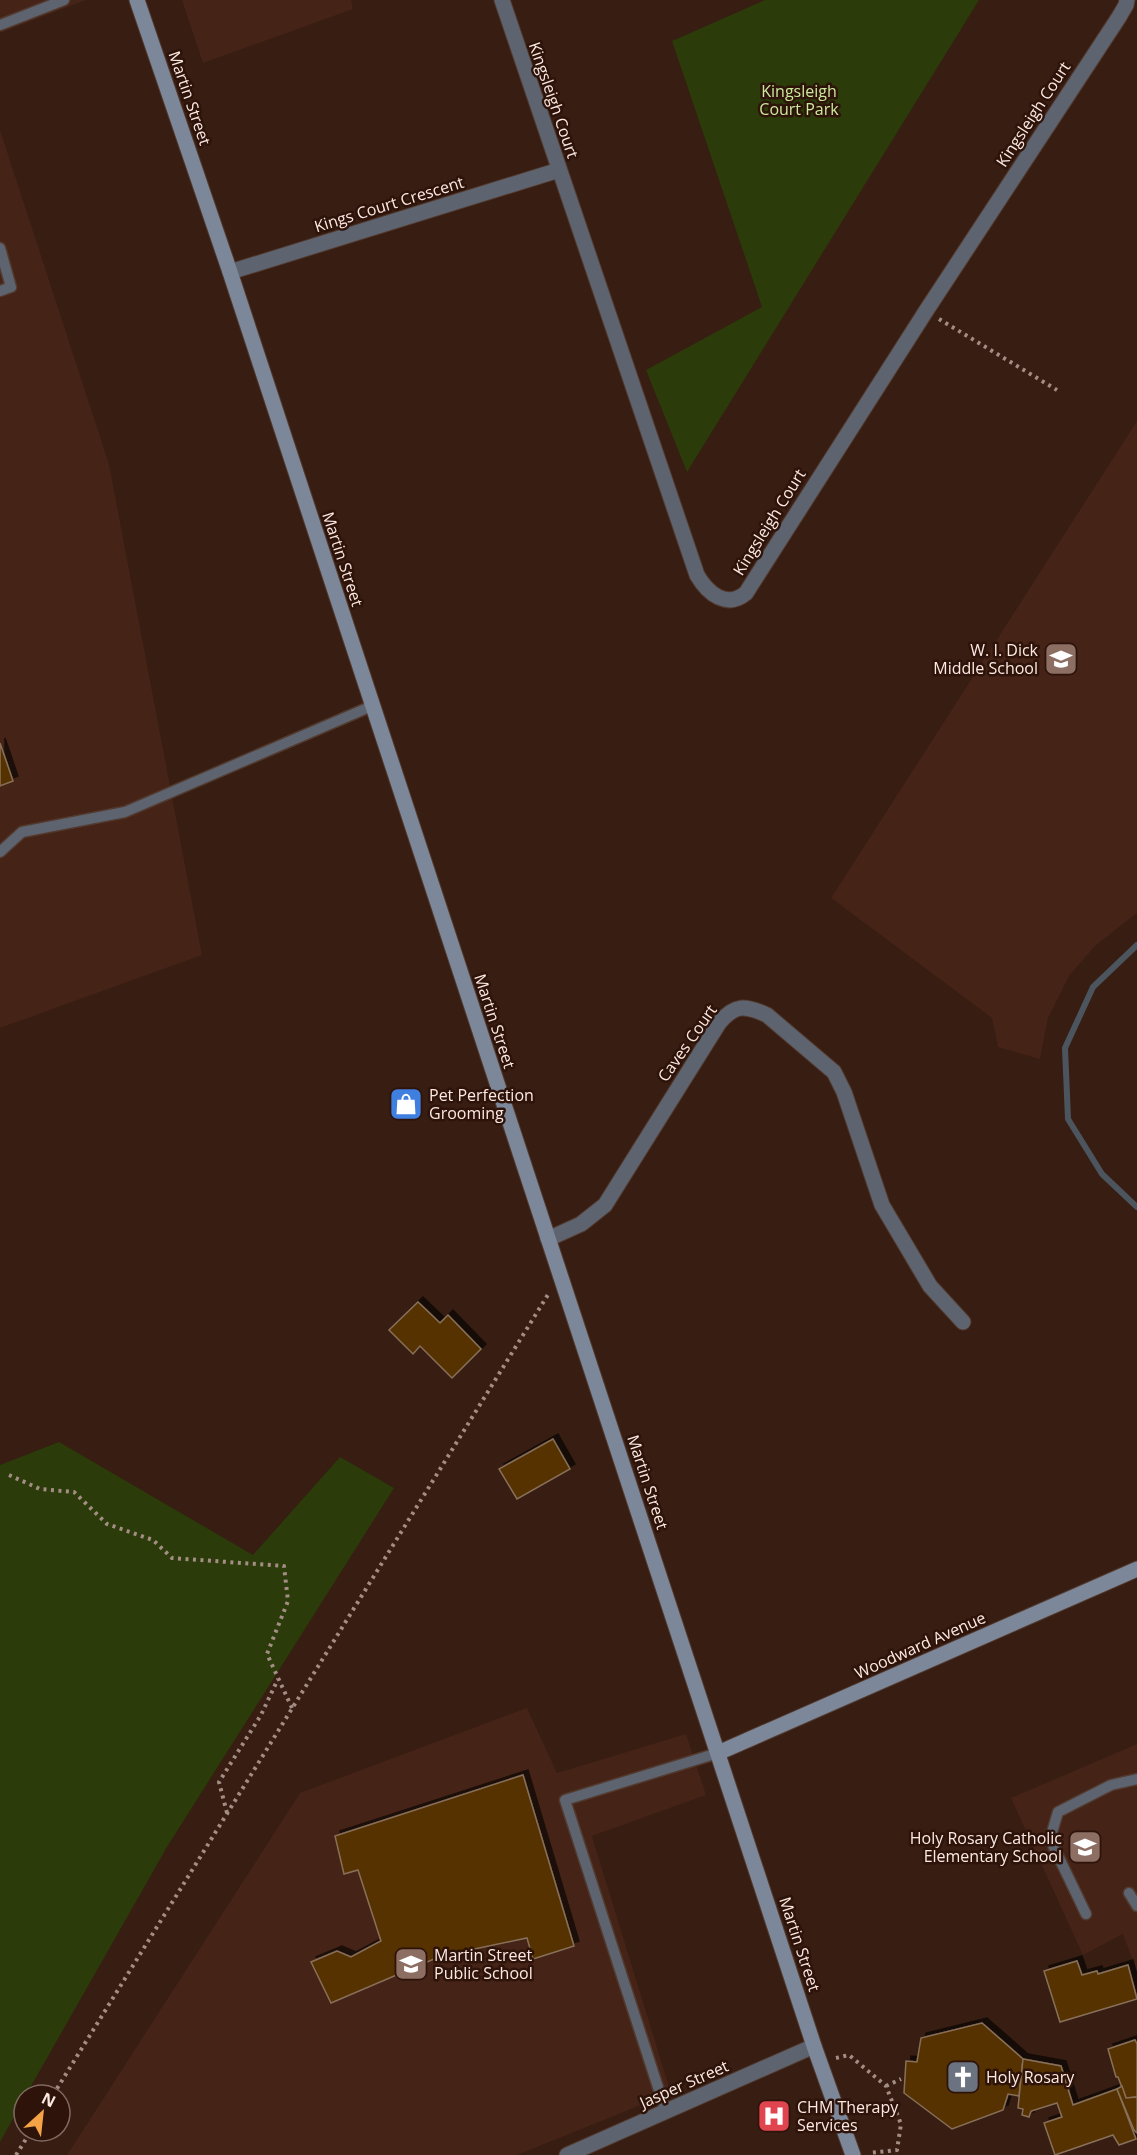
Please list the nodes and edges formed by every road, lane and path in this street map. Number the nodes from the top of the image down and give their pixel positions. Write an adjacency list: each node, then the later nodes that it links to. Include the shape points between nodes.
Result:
1 (64, 0): 5 (lane)
2 (137, 0): 8 (street, Martin Street)
3 (502, 0): 6 (street, Kingsleigh Court)
4 (1127, 0): 10 (street, Kingsleigh Court)
5 (0, 25)
6 (559, 170): 8 (street, Kings Court Crescent); 10 (street, Kingsleigh Court, via 697,575 706,588 722,599 736,600 746,593)
7 (0, 248): 9 (lane, via 11,287)
8 (230, 272): 12 (street, Martin Street)
9 (0, 291)
10 (926, 310): 11 (path)
11 (1057, 390)
12 (372, 706): 13 (lane, via 125,812 22,832); 14 (street, Martin Street)
13 (0, 852)
14 (548, 1239): 15 (street, Martin Street); 16 (street, Caves Court, via 581,1224 605,1205 719,1023 729,1012 755,1009 768,1015 834,1072 882,1205 930,1286)
15 (560, 1274): 20 (path); 21 (street, Martin Street)
16 (963, 1322)
17 (9, 1475): 19 (path, via 40,1489 74,1492 107,1524 153,1540 172,1558 284,1566 288,1601 267,1654)
18 (1137, 1569): 21 (street, Woodward Avenue)
19 (278, 1679): 20 (path); 23 (path, via 261,1715 219,1782)
20 (292, 1708): 23 (path)
21 (718, 1753): 27 (street, Martin Street); 31 (lane, via 565,1800)
22 (1137, 1779): 26 (lane, via 1111,1785 1058,1812 1050,1839)
23 (227, 1813): 29 (path)
24 (1129, 1893): 25 (lane)
25 (1137, 1906)
26 (1086, 1914)
27 (817, 2053): 30 (path, via 849,2055); 31 (street, Jasper Street); 33 (street, Martin Street)
28 (901, 2079): 30 (path)
29 (60, 2083)
30 (886, 2086): 33 (path, via 901,2124 897,2150)
31 (666, 2112): 32 (street, Jasper Street)
32 (567, 2155)
33 (853, 2155)

